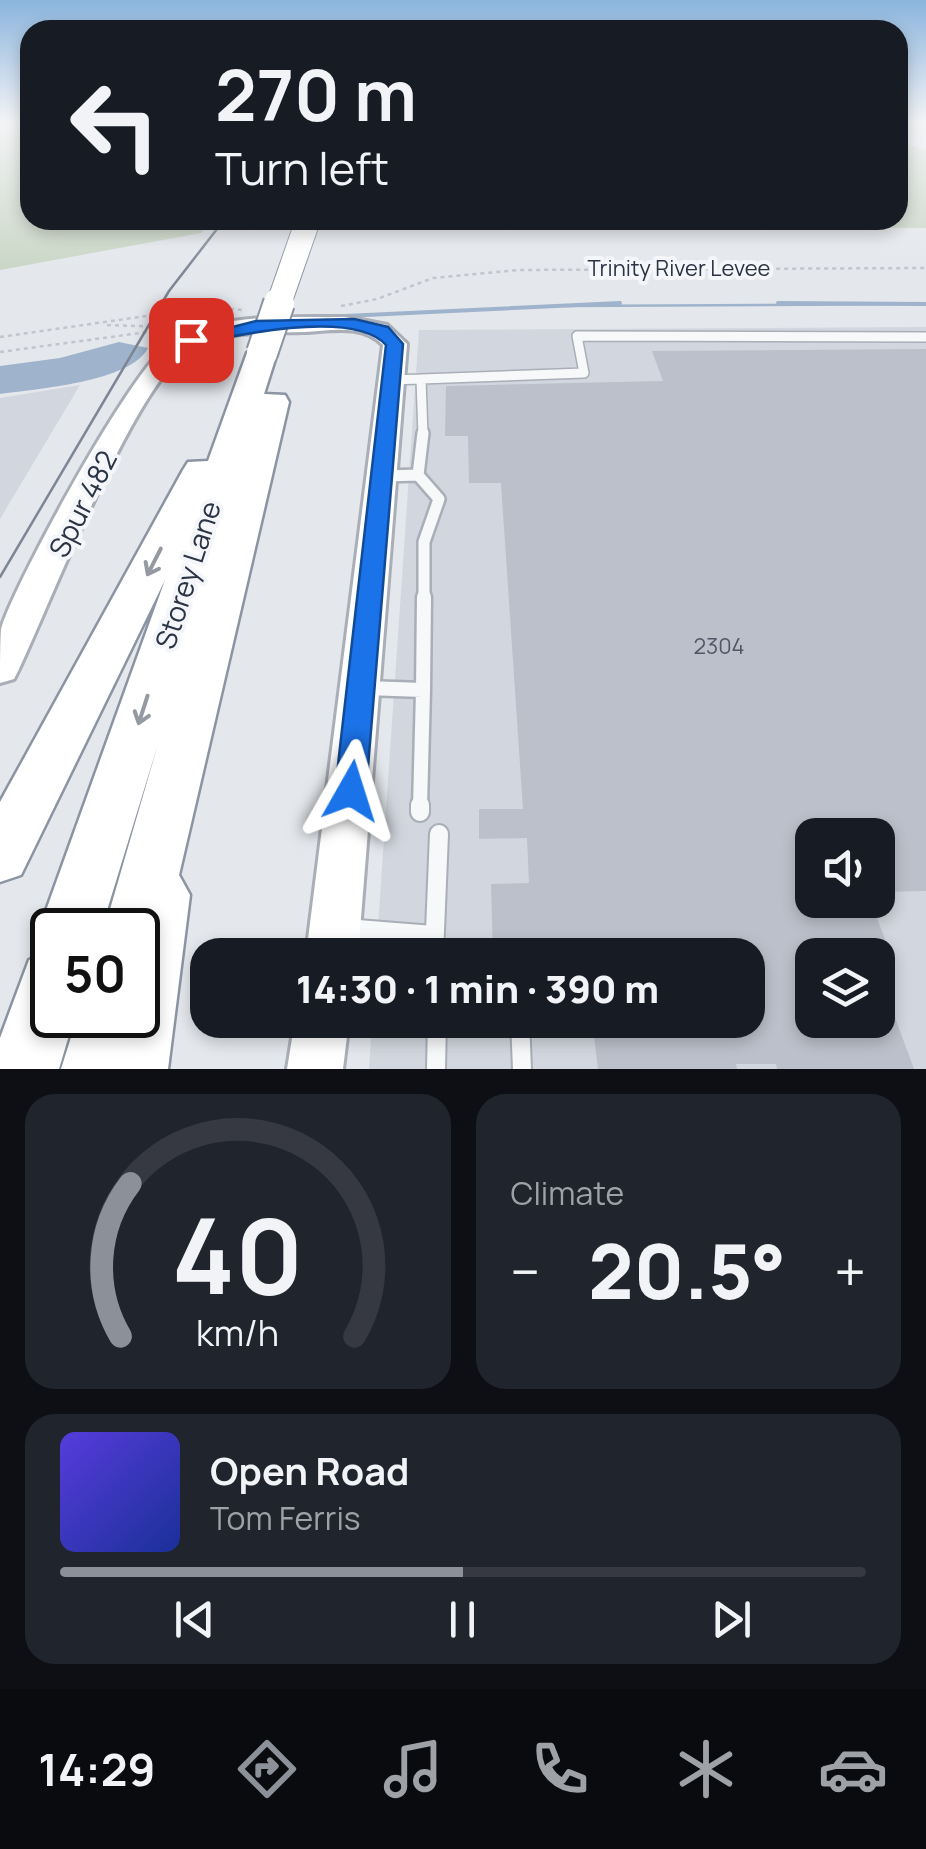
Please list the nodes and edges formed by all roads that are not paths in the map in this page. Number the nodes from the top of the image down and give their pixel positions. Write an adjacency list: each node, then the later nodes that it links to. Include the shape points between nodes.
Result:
1 (305, 230): 4 (highway, Storey Lane, bridge)
2 (322, 230): 4 (highway, Storey Lane)
3 (926, 337): 5 (lane, via 577,336 584,373)
4 (267, 363): 12 (highway, Storey Lane, via 248,484); 14 (highway, one-way to 14, via 204,466); 15 (highway, Storey Lane, one-way to 15)
5 (406, 380): 6 (main road); 7 (main road, Spur 482, via 395,344 382,331 354,324 256,326 177,338)
6 (400, 476): 9 (main road); 10 (lane, via 439,499 424,542)
7 (12, 624): 8 (main road, Spur 482)
8 (0, 668)
9 (362, 688): 10 (lane); 18 (main road)
10 (423, 690): 11 (lane)
11 (420, 812)
12 (167, 814): 16 (highway, Storey Lane); 28 (highway, via 156,941)
13 (439, 834): 17 (lane)
14 (0, 857)
15 (78, 908)
16 (140, 908)
17 (433, 935): 19 (lane, via 389,928); 20 (lane)
18 (334, 938)
19 (350, 938)
20 (433, 938)
21 (34, 1038): 26 (highway)
22 (105, 1038): 27 (highway)
23 (319, 1038): 29 (main road)
24 (436, 1038): 30 (lane)
25 (521, 1038): 31 (lane)
26 (24, 1069)
27 (96, 1069)
28 (133, 1069)
29 (314, 1069)
30 (436, 1069)
31 (522, 1069)

